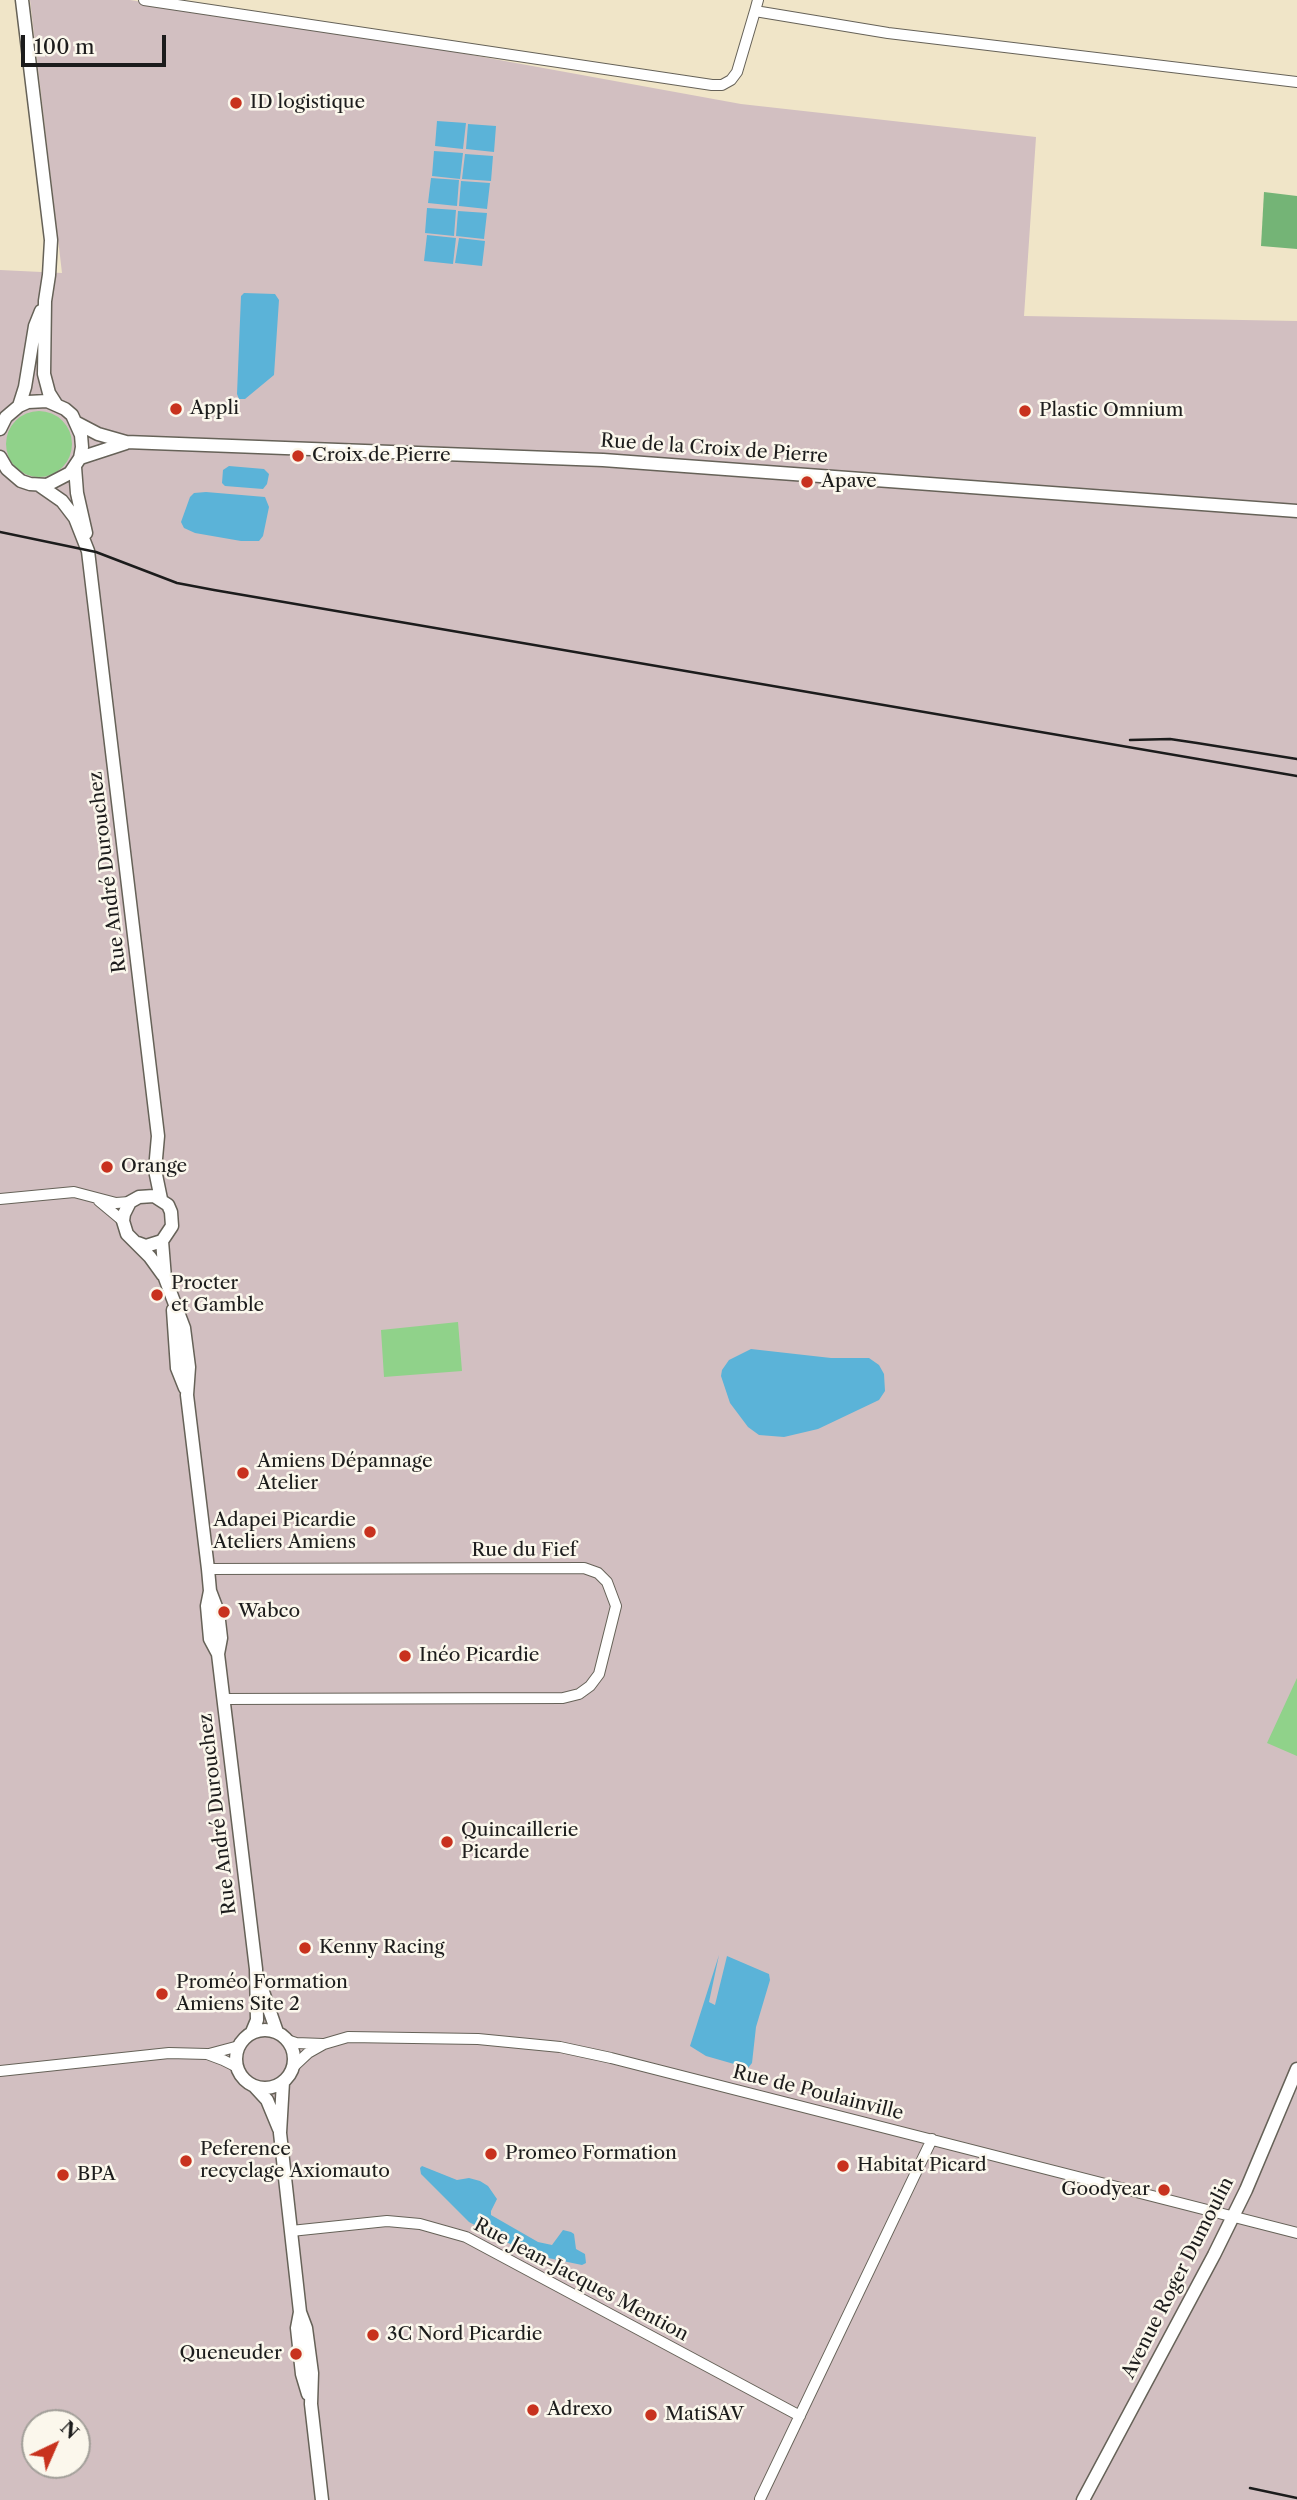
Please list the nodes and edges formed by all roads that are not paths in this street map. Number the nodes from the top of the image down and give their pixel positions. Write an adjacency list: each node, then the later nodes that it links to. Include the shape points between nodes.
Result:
1 (22, 0): 5 (main road, via 51,240)
2 (144, 0): 3 (street, via 712,85 722,85 737,72)
3 (756, 5): 4 (street, via 888,33)
4 (1297, 82)
5 (45, 301): 6 (main road, via 44,374); 7 (main road, via 35,326)
6 (56, 404): 7 (main road, via 37,401); 8 (main road, Rue de la Croix de Pierre)
7 (19, 406): 9 (main road)
8 (78, 423): 10 (main road, Rue de la Croix de Pierre); 12 (main road, Rue André Durouchez, via 82,435)
9 (1, 426)
10 (127, 442): 12 (main road, Rue de la Croix de Pierre); 14 (main road, Rue de la Croix de Pierre, via 603,460)
11 (0, 457): 13 (main road, Rue André Durouchez, via 13,476)
12 (77, 463): 13 (main road, Rue de la Croix de Pierre, via 63,479); 15 (main road, Rue André Durouchez)
13 (39, 485): 15 (main road, Rue André Durouchez, via 62,501)
14 (1297, 511)
15 (86, 540): 16 (main road, Rue André Durouchez, via 158,1136)
16 (155, 1170): 19 (main road, Rue André Durouchez); 20 (main road)
17 (0, 1199): 18 (street, via 74,1192)
18 (96, 1199): 20 (street); 21 (street)
19 (161, 1199): 20 (main road, via 147,1195); 22 (main road, via 173,1220)
20 (135, 1200): 21 (main road)
21 (123, 1221): 23 (main road, via 127,1234)
22 (162, 1241): 23 (main road); 24 (main road, Rue André Durouchez)
23 (138, 1243): 24 (main road)
24 (165, 1278): 25 (main road, Rue André Durouchez, via 173,1302 177,1368 187,1395)
25 (208, 1569): 26 (main road, Rue André Durouchez, via 210,1639 218,1654); 26 (street, Rue du Fief, via 584,1568 607,1582 616,1606 599,1674 579,1694 564,1698)
26 (223, 1699): 27 (main road, Rue André Durouchez)
27 (256, 1969): 28 (main road, Rue André Durouchez, via 257,2021); 29 (main road, Rue André Durouchez)
28 (252, 2032): 29 (main road, via 269,2030); 31 (main road)
29 (282, 2036): 30 (street, Rue de Poulainville, via 296,2043); 34 (main road, via 292,2049)
30 (324, 2044): 34 (street, Rue de Poulainville); 40 (street, Rue de Poulainville, via 348,2037 478,2039 559,2047)
31 (239, 2046): 32 (street); 33 (main road)
32 (206, 2054): 33 (street); 36 (street, via 169,2053)
33 (237, 2067): 38 (main road)
34 (293, 2067): 37 (main road)
35 (1297, 2069): 41 (main road, Avenue Roger Dumoulin)
36 (0, 2071)
37 (283, 2082): 38 (main road); 39 (main road)
38 (256, 2087): 39 (main road, via 267,2100)
39 (280, 2133): 42 (main road)
40 (932, 2139): 41 (street, Rue de Poulainville); 44 (street)
41 (1231, 2216): 43 (street, Rue de Poulainville); 47 (main road, Avenue Roger Dumoulin)
42 (291, 2231): 44 (street, Rue Jean-Jacques Mention, via 387,2221 420,2224 466,2237); 46 (main road, via 302,2374 312,2404)
43 (1297, 2233)
44 (800, 2416): 45 (street)
45 (760, 2498)
46 (322, 2500)
47 (1083, 2500)

